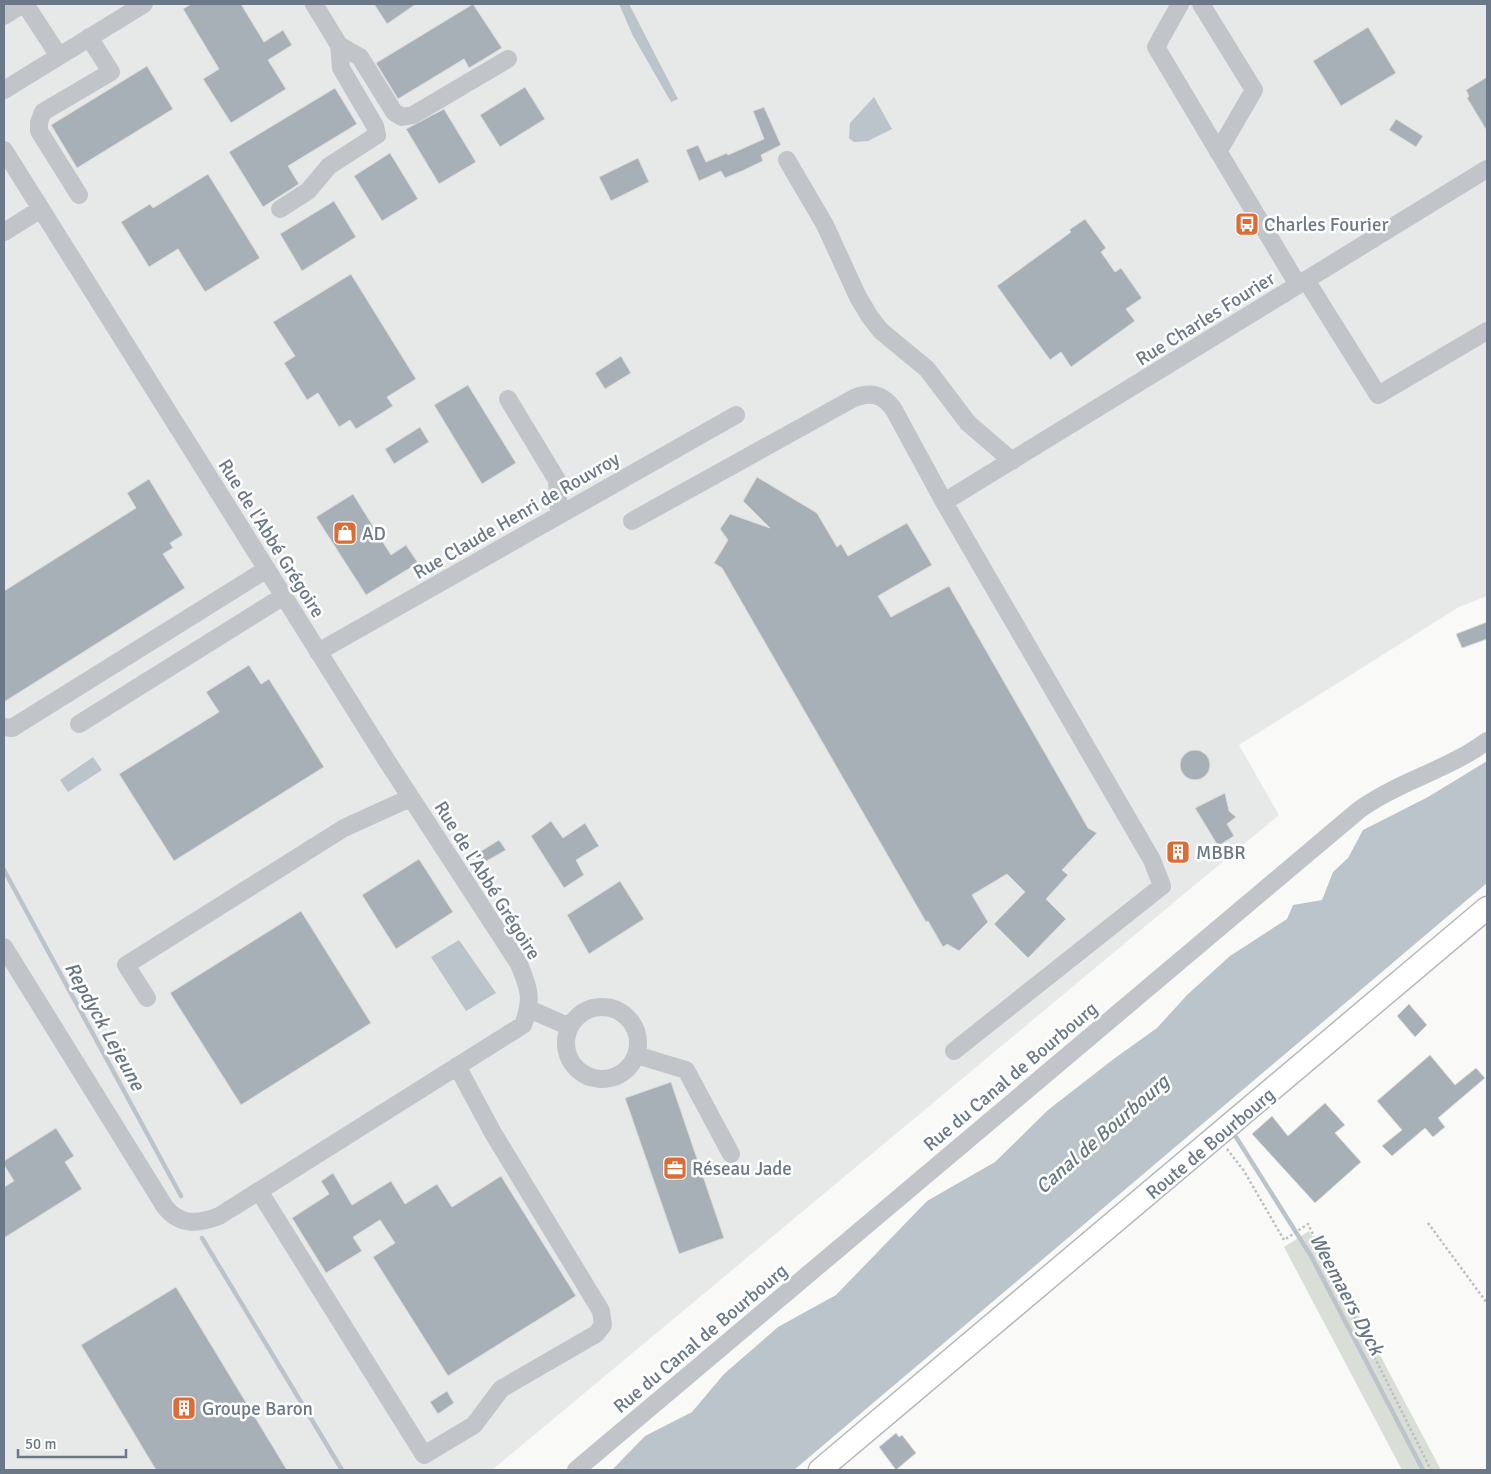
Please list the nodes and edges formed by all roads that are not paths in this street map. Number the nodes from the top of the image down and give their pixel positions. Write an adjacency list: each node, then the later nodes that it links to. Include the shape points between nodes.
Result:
1 (24, 4): 6 (street); 9 (street)
2 (144, 4): 7 (street)
3 (314, 4): 8 (street)
4 (1180, 4): 13 (street, via 1156,47)
5 (1201, 4): 13 (street, via 1254,90)
6 (4, 16)
7 (90, 38): 9 (street); 16 (street, via 110,72 43,112 39,122 39,131)
8 (339, 45): 10 (street, via 360,58 394,112 402,117 413,115); 18 (street, via 341,68 376,126 376,135 329,166 308,192)
9 (59, 56): 11 (street)
10 (508, 59)
11 (4, 90)
12 (4, 150): 17 (street, Rue de l'Abbé Grégoire)
13 (1218, 152): 20 (street)
14 (787, 160): 24 (street, via 825,225 870,317 881,331 927,369 965,419)
15 (1487, 169): 20 (street, Rue Charles Fourier)
16 (79, 194)
17 (41, 209): 19 (street); 28 (street, Rue de l'Abbé Grégoire)
18 (280, 209)
19 (4, 232)
20 (1302, 283): 21 (street, via 1378,395); 24 (street, Rue Charles Fourier)
21 (1487, 331)
22 (508, 399): 26 (street, via 557,480)
23 (736, 415): 26 (street, Rue Claude Henri de Rouvroy)
24 (1012, 461): 25 (street, Rue Charles Fourier)
25 (944, 502): 27 (street, via 890,404 880,396 866,394); 40 (street, via 1152,860 1162,886)
26 (559, 515): 30 (street, Rue Claude Henri de Rouvroy)
27 (632, 521)
28 (267, 569): 29 (street, Rue de l'Abbé Grégoire); 32 (street, via 12,728)
29 (284, 596): 30 (street, Rue de l'Abbé Grégoire); 31 (street)
30 (318, 652): 34 (street, Rue de l'Abbé Grégoire)
31 (79, 724)
32 (4, 727)
33 (1487, 741): 46 (street, Rue du Canal de Bourbourg, via 1453,762 1390,790 1359,810)
34 (410, 798): 37 (street, via 344,828 126,965); 38 (street, Rue de l'Abbé Grégoire, via 519,964 529,989)
35 (1487, 908): 45 (main road, Route de Bourbourg)
36 (4, 947): 44 (street, via 169,1211 184,1221 203,1221 219,1216)
37 (147, 998)
38 (529, 1009): 39 (street); 42 (street, via 523,1025)
39 (570, 1027): 41 (street, via 585,1011 596,1008 617,1010 633,1024 638,1044); 41 (street, via 566,1047 569,1057 573,1065 588,1076 611,1078 622,1073)
40 (954, 1051)
41 (636, 1055): 43 (street, via 686,1070)
42 (458, 1066): 44 (street); 44 (street, via 493,1133 601,1311 603,1325 596,1334 501,1389 474,1425 424,1455)
43 (731, 1154)
44 (259, 1191)
45 (932, 1378): 47 (main road, Route de Bourbourg); 48 (main road, Route de Bourbourg)
46 (576, 1470)
47 (820, 1470)
48 (834, 1470)

